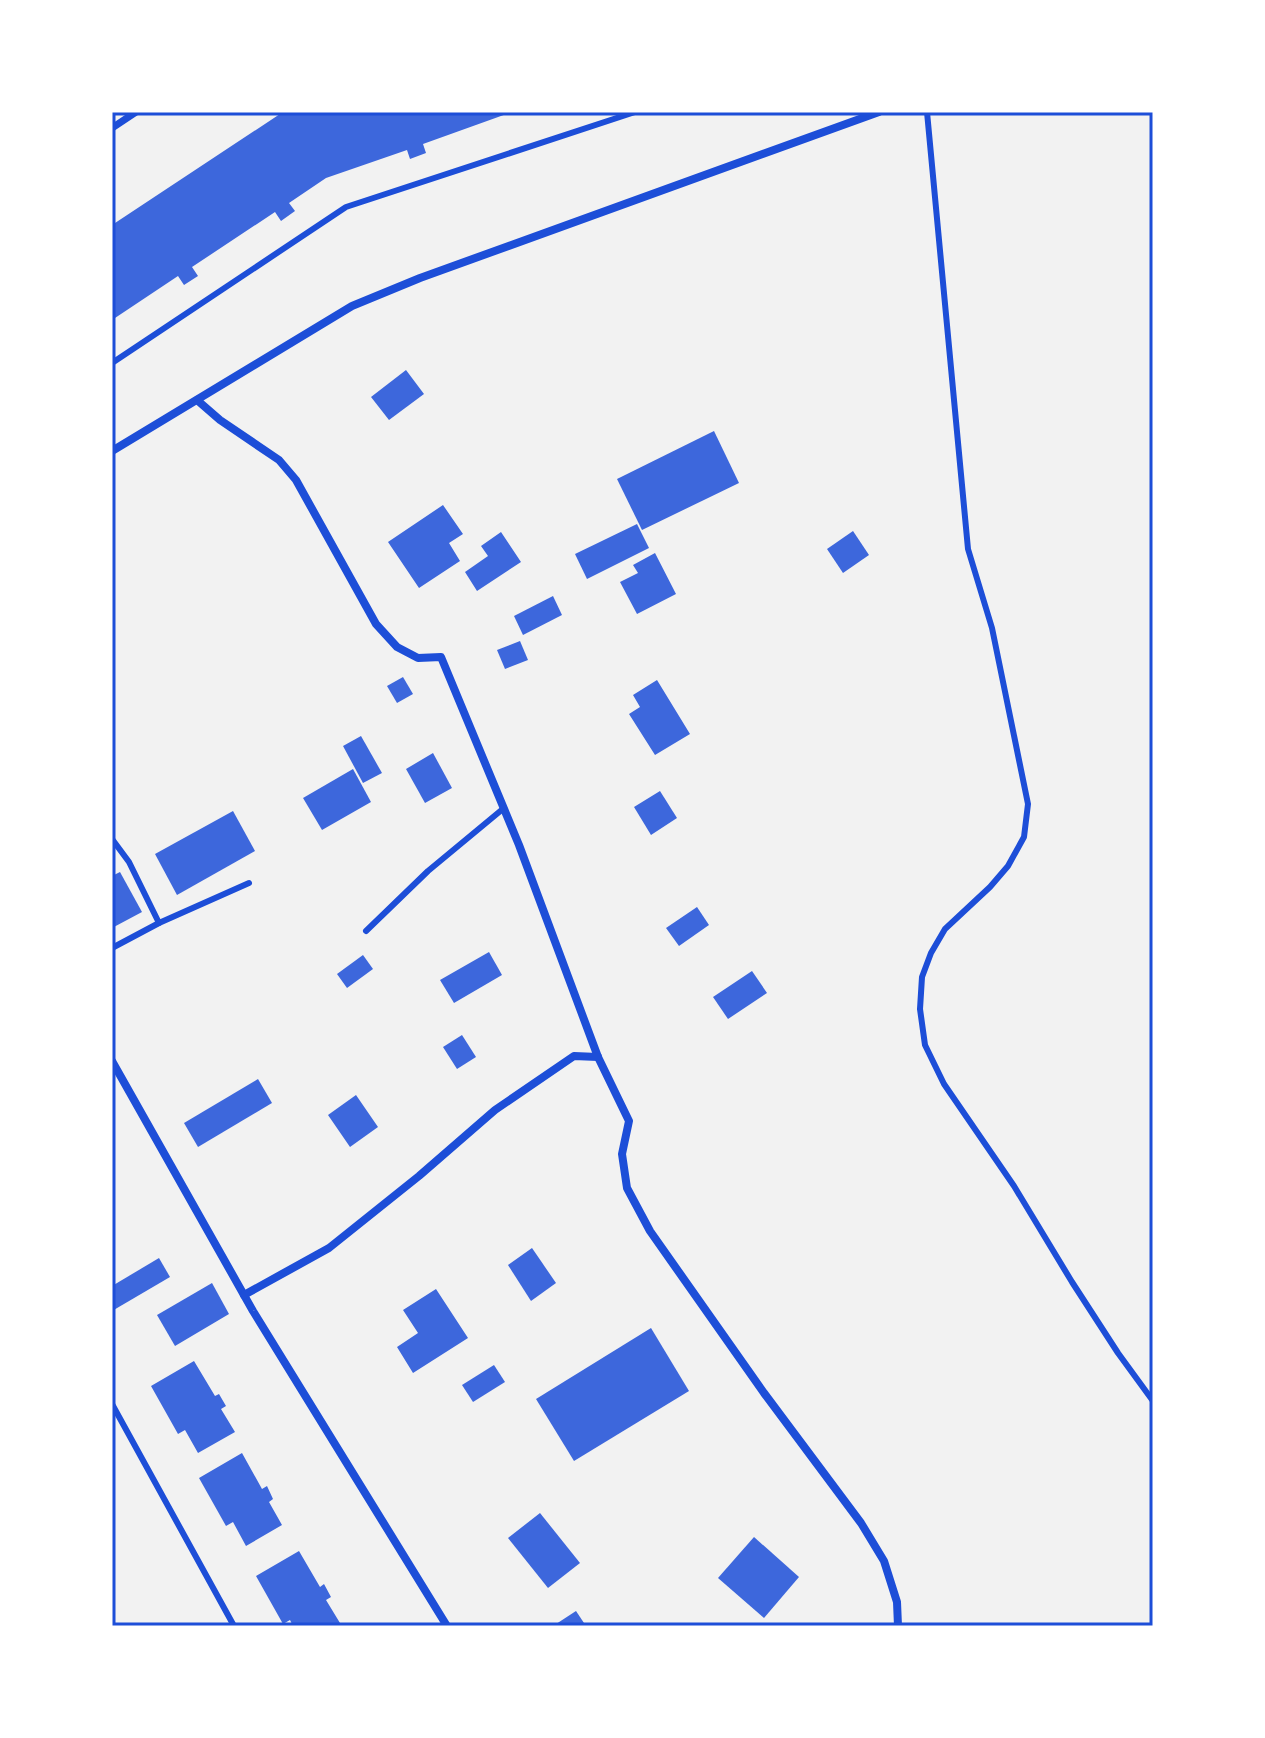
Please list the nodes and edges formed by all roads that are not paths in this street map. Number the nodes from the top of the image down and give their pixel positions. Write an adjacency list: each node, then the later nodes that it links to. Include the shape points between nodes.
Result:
1 (136, 112): 5 (street)
2 (635, 112): 6 (lane, via 346,207)
3 (879, 112): 7 (street, via 352,306)
4 (927, 112): 18 (lane, via 968,549 992,628 1028,804 1024,837 1008,866 945,929 931,953 921,987 925,1045 944,1084)
5 (112, 128)
6 (112, 363)
7 (197, 400): 8 (street); 9 (street, via 288,470 376,624 397,647 418,658 441,657)
8 (112, 451)
9 (504, 808): 13 (lane); 15 (street)
10 (112, 839): 12 (lane)
11 (249, 883): 12 (lane)
12 (159, 923): 14 (lane)
13 (366, 931)
14 (112, 948)
15 (598, 1057): 17 (street, via 574,1056 495,1110 329,1248); 22 (street, via 629,1121 622,1154 627,1188 650,1231 861,1523 884,1561 897,1602)
16 (112, 1061): 17 (street)
17 (244, 1295): 21 (street)
18 (1153, 1401)
19 (112, 1404): 20 (lane)
20 (234, 1626)
21 (447, 1626)
22 (898, 1626)

